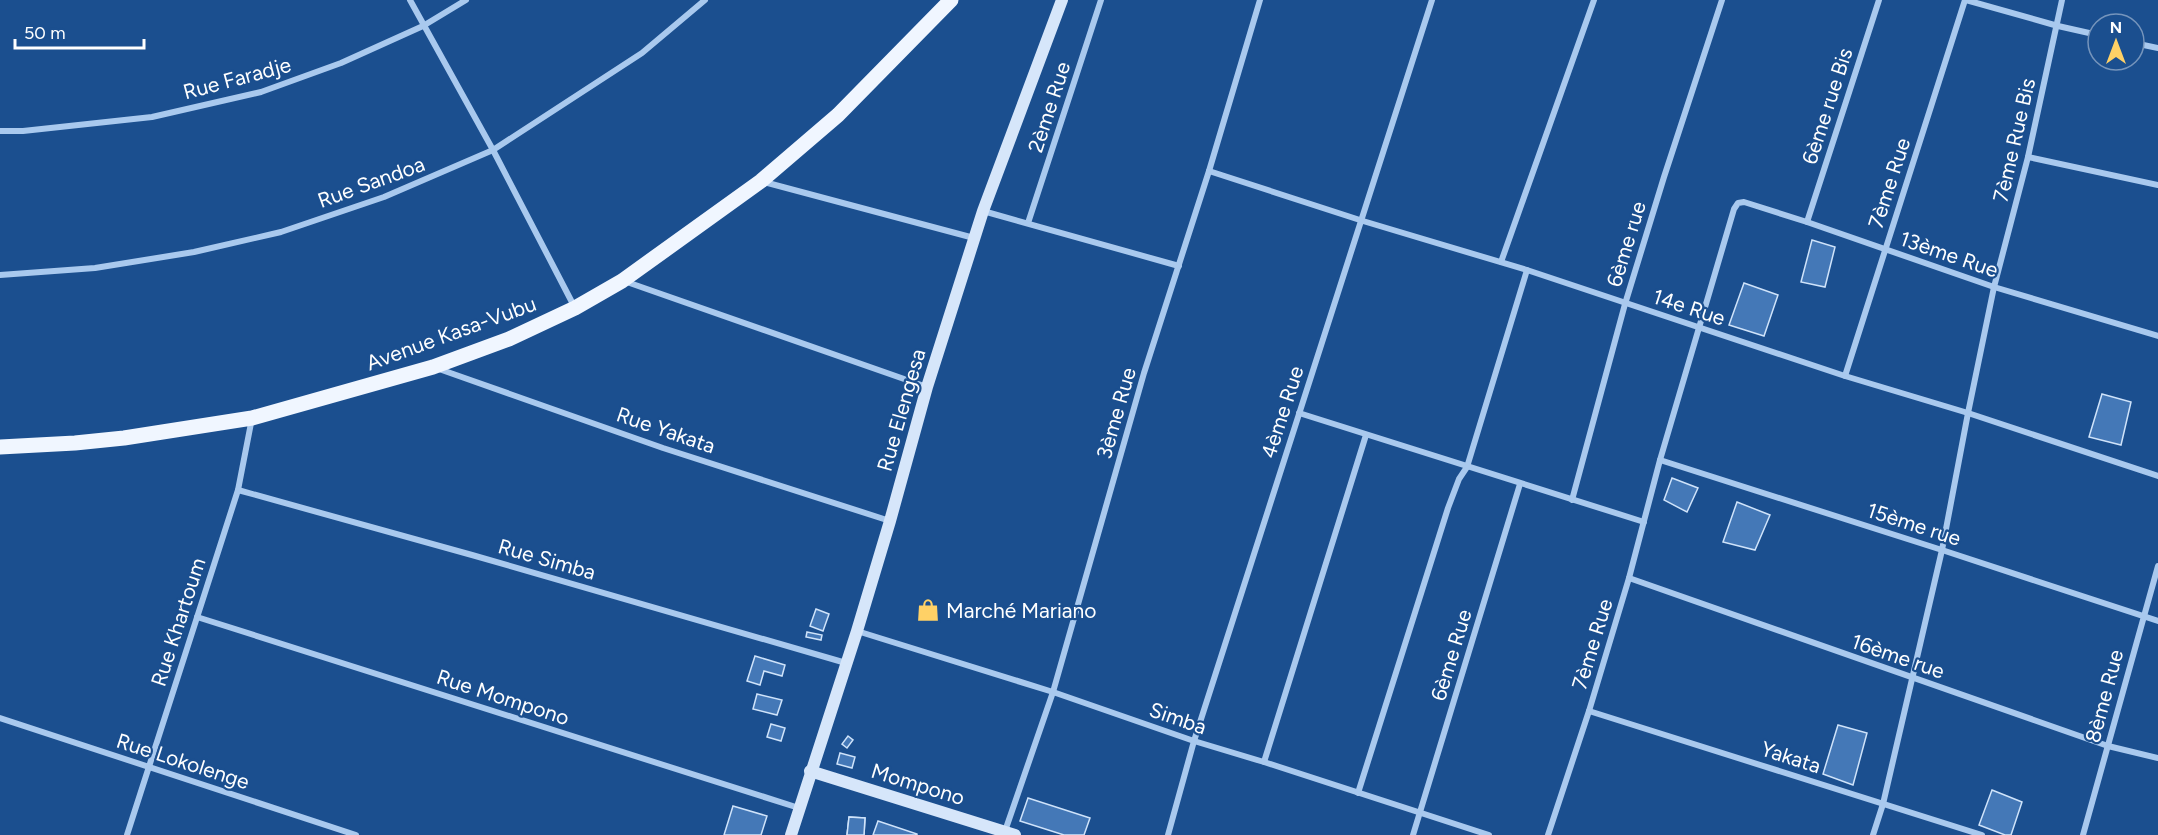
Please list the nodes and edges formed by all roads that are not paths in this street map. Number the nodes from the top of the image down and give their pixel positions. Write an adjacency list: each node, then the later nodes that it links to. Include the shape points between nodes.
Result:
1 (410, 0): 14 (street)
2 (466, 0): 14 (street, Rue Faradje)
3 (705, 0): 18 (street, Rue Sandoa, via 642,53)
4 (951, 0): 21 (main road, Avenue Kasa-Vubu, via 838,115)
5 (1062, 0): 24 (street, Rue Elengesa)
6 (1101, 0): 27 (street, 2ème Rue)
7 (1260, 0): 20 (street, 3ème Rue)
8 (1432, 0): 25 (street, 4ème Rue)
9 (1594, 0): 30 (street)
10 (1722, 0): 36 (street, 6ème rue)
11 (1879, 0): 26 (street, 6ème rue Bis)
12 (1965, 0): 15 (street); 29 (street, 7ème Rue)
13 (2062, 0): 15 (street, 7ème Rue Bis)
14 (423, 26): 17 (street, Rue Faradje, via 341,63 261,92 152,117); 18 (street)
15 (2058, 26): 16 (street); 19 (street, 7ème Rue Bis)
16 (2086, 32)
17 (0, 130)
18 (493, 150): 33 (street, Rue Sandoa, via 384,197 281,232 194,252 95,268); 37 (street)
19 (2028, 156): 22 (street); 35 (street, 7ème Rue Bis)
20 (1209, 171): 25 (street, 14e Rue); 31 (street, 3ème Rue)
21 (761, 181): 28 (street); 34 (main road, Avenue Kasa-Vubu)
22 (2158, 185)
23 (1734, 209): 26 (street, 13ème Rue, via 1744,202); 38 (street, 7ème Rue)
24 (983, 211): 27 (street); 28 (street, Rue Elengesa)
25 (1362, 221): 30 (street, 14e Rue); 43 (street, 4ème Rue)
26 (1807, 222): 29 (street, 13ème Rue)
27 (1028, 223): 31 (street)
28 (975, 238): 42 (street, Rue Elengesa)
29 (1885, 248): 35 (street, 13ème Rue); 41 (street, 7ème Rue)
30 (1501, 262): 32 (street, 14e Rue)
31 (1179, 266): 65 (street, 3ème Rue, via 1144,373)
32 (1527, 270): 36 (street, 14e Rue); 49 (street)
33 (0, 275)
34 (622, 281): 37 (main road, Avenue Kasa-Vubu); 42 (street)
35 (1995, 287): 39 (street, 13ème Rue); 44 (street, 7ème Rue Bis)
36 (1626, 304): 38 (street, 14e Rue); 53 (street, 6ème rue)
37 (575, 308): 40 (main road, Avenue Kasa-Vubu, via 509,339)
38 (1698, 327): 41 (street, 14e Rue); 48 (street, 7ème Rue)
39 (2158, 336)
40 (433, 367): 45 (main road, Avenue Kasa-Vubu); 54 (street, Rue Yakata, via 663,448)
41 (1845, 376): 44 (street, 14e Rue)
42 (927, 387): 54 (street, Rue Elengesa)
43 (1299, 413): 46 (street); 68 (street, 4ème Rue)
44 (1968, 413): 50 (street, 14e Rue); 56 (street, 7ème Rue Bis)
45 (252, 418): 47 (main road, Avenue Kasa-Vubu, via 124,438); 52 (street, Rue Khartoum)
46 (1366, 435): 49 (street); 71 (street)
47 (0, 447)
48 (1660, 460): 55 (street, 7ème Rue); 56 (street, 15ème rue)
49 (1467, 467): 51 (street); 74 (street, via 1448,508)
50 (2158, 476)
51 (1520, 484): 53 (street); 77 (street, 6ème Rue)
52 (238, 490): 59 (street, Rue Khartoum); 63 (street, Rue Simba)
53 (1572, 500): 55 (street)
54 (890, 521): 62 (street, Rue Elengesa)
55 (1644, 522): 58 (street, 7ème Rue)
56 (1942, 550): 60 (street, 15ème rue); 64 (street, 7ème Rue Bis)
57 (2158, 566): 60 (street, 8ème Rue)
58 (1629, 578): 64 (street, 16ème rue); 66 (street, 7ème Rue)
59 (197, 617): 72 (street, Rue Khartoum); 76 (street, Rue Mompono)
60 (2144, 617): 61 (street, 15ème rue); 69 (street, 8ème Rue)
61 (2158, 621)
62 (857, 631): 63 (street, Rue Elengesa); 65 (street, Simba)
63 (846, 663): 73 (street, Rue Elengesa)
64 (1912, 679): 69 (street, 16ème rue); 75 (street, 7ème Rue Bis)
65 (1053, 692): 68 (street, Simba); 78 (street, 3ème Rue)
66 (1589, 711): 75 (street, Yakata); 85 (street, 7ème Rue)
67 (0, 718): 72 (street, Rue Lokolenge)
68 (1194, 741): 71 (street, Simba); 82 (street, 4ème Rue)
69 (2108, 746): 70 (street, 16ème rue); 88 (street, 8ème Rue)
70 (2158, 758)
71 (1264, 762): 74 (street, Simba)
72 (149, 768): 79 (street, Rue Khartoum); 80 (street, Rue Lokolenge)
73 (810, 771): 76 (street, Rue Elengesa); 78 (street, Mompono)
74 (1359, 793): 77 (street, Simba)
75 (1883, 804): 86 (street, 7ème Rue Bis); 87 (street, Yakata)
76 (799, 808): 81 (street, Rue Elengesa)
77 (1420, 813): 83 (street, 6ème Rue); 84 (street, Simba)
78 (1008, 834)
79 (126, 835)
80 (356, 835)
81 (791, 835)
82 (1168, 835)
83 (1413, 835)
84 (1489, 835)
85 (1548, 835)
86 (1873, 835)
87 (1982, 835)
88 (2083, 835)

